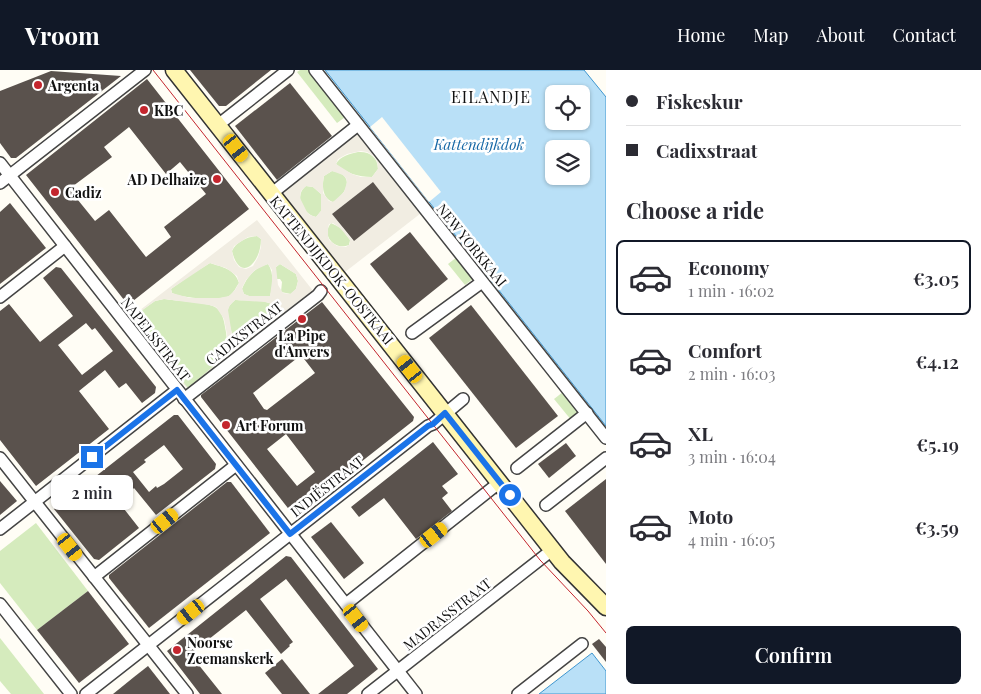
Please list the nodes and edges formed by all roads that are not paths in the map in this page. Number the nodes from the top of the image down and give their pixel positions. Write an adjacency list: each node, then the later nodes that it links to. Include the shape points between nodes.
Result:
1 (145, 70): 8 (street)
2 (174, 70): 5 (street, KATTENDIJKDOK-OOSTKAAI)
3 (288, 70): 5 (street)
4 (315, 70): 6 (street, NEW YORKKAAI)
5 (218, 125): 10 (street, KATTENDIJKDOK-OOSTKAAI)
6 (358, 125): 10 (street); 12 (street, NEW YORKKAAI)
7 (0, 163): 8 (street, NAPELSSTRAAT)
8 (10, 175): 9 (street); 11 (street, NAPELSSTRAAT)
9 (0, 183)
10 (271, 194): 18 (street, KATTENDIJKDOK-OOSTKAAI)
11 (65, 246): 14 (street); 16 (street, NAPELSSTRAAT)
12 (482, 282): 15 (street); 19 (street, NEW YORKKAAI)
13 (321, 291): 16 (street, CADIXSTRAAT)
14 (0, 297)
15 (412, 333)
16 (181, 394): 23 (street, NAPELSSTRAAT); 26 (street, CADIXSTRAAT)
17 (463, 399): 18 (street, INDIËSTRAAT)
18 (445, 413): 25 (street, KATTENDIJKDOK-OOSTKAAI); 29 (street, INDIËSTRAAT)
19 (587, 414): 20 (street, NEW YORKKAAI); 24 (street)
20 (606, 438)
21 (0, 458): 26 (street)
22 (606, 458): 27 (street)
23 (236, 465): 29 (street, NAPELSSTRAAT); 31 (street)
24 (517, 468)
25 (500, 482): 30 (street, KATTENDIJKDOK-OOSTKAAI); 33 (street)
26 (35, 502): 28 (street, CADIXSTRAAT); 31 (street)
27 (546, 505)
28 (0, 529)
29 (290, 534): 33 (street, NAPELSSTRAAT); 36 (street, INDIËSTRAAT)
30 (548, 554): 34 (street, KATTENDIJKDOK-OOSTKAAI, via 562,562); 37 (street, MADRASSTRAAT)
31 (94, 577): 36 (street)
32 (0, 604): 38 (street)
33 (346, 604): 37 (street, NAPELSSTRAAT)
34 (606, 607)
35 (582, 644): 43 (street)
36 (148, 645): 39 (street, INDIËSTRAAT); 40 (street)
37 (398, 671): 41 (street, MADRASSTRAAT); 42 (street, NAPELSSTRAAT)
38 (71, 694)
39 (86, 694)
40 (187, 694)
41 (368, 694)
42 (416, 694)
43 (518, 694)

